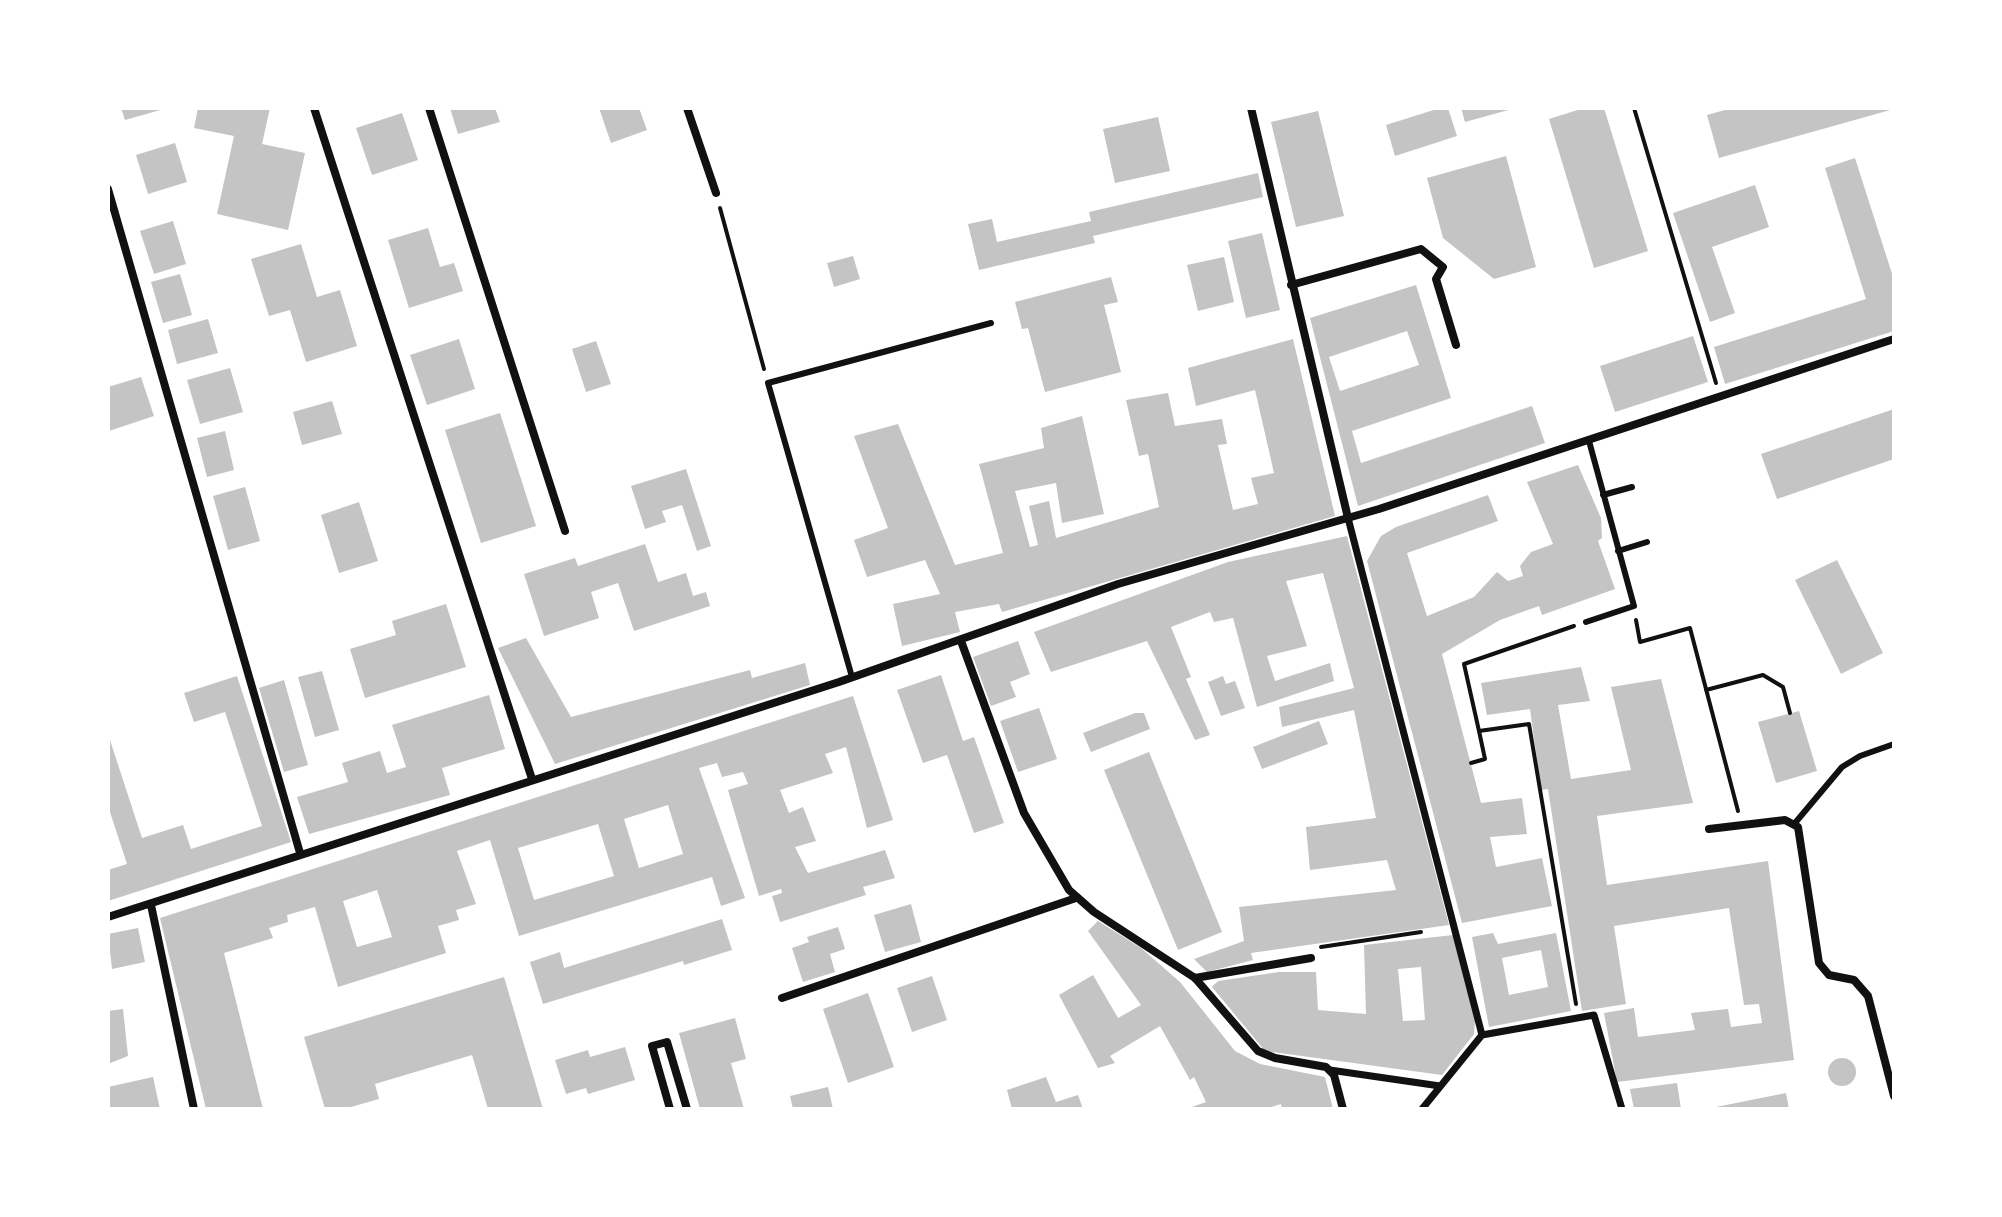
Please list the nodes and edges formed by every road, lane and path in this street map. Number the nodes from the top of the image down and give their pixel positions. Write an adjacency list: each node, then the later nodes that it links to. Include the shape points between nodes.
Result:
1 (314, 108): 30 (street)
2 (429, 108): 18 (street)
3 (687, 108): 7 (street)
4 (1251, 108): 8 (street)
5 (1634, 108): 13 (path)
6 (108, 189): 34 (street)
7 (716, 193): 12 (path)
8 (1291, 285): 11 (street, via 1421,249 1443,267 1436,279); 17 (street)
9 (991, 323): 12 (lane)
10 (1894, 339): 13 (street)
11 (1456, 345)
12 (768, 383): 24 (lane)
13 (1720, 397): 14 (street)
14 (1589, 441): 16 (lane); 17 (street)
15 (1632, 487): 16 (lane)
16 (1603, 495): 20 (lane)
17 (1348, 518): 23 (street, via 1118,584); 43 (street)
18 (565, 531)
19 (1647, 542): 20 (lane)
20 (1618, 551): 21 (lane)
21 (1634, 606): 22 (lane); 25 (path, via 1640,642 1690,628)
22 (1586, 622): 27 (path, via 1464,664)
23 (961, 641): 24 (street); 35 (street, via 1024,813)
24 (852, 677): 30 (street)
25 (1706, 690): 26 (path, via 1763,675 1783,687); 32 (path)
26 (1790, 713)
27 (1479, 731): 29 (path, via 1485,759); 42 (path, via 1529,724)
28 (1894, 744): 31 (lane, via 1842,767)
29 (1471, 763)
30 (532, 779): 34 (street)
31 (1795, 823): 32 (street); 46 (street, via 1802,839 1819,963 1829,975 1854,980 1865,989)
32 (1741, 825): 33 (street)
33 (1709, 829)
34 (300, 853): 36 (street)
35 (1076, 898): 40 (street); 41 (street)
36 (151, 905): 37 (street); 47 (street)
37 (108, 917)
38 (1421, 932): 39 (path, via 1311,949)
39 (1311, 958): 40 (street)
40 (1195, 978): 44 (street, via 1258,1051)
41 (782, 998)
42 (1579, 1018): 43 (street); 52 (street, via 1594,1015)
43 (1482, 1035): 45 (street)
44 (1330, 1070): 45 (street); 50 (street)
45 (1440, 1086): 51 (street)
46 (1894, 1096)
47 (194, 1109)
48 (670, 1109): 49 (street, via 652,1046 667,1042)
49 (687, 1109)
50 (1343, 1109)
51 (1422, 1109)
52 (1622, 1109)

